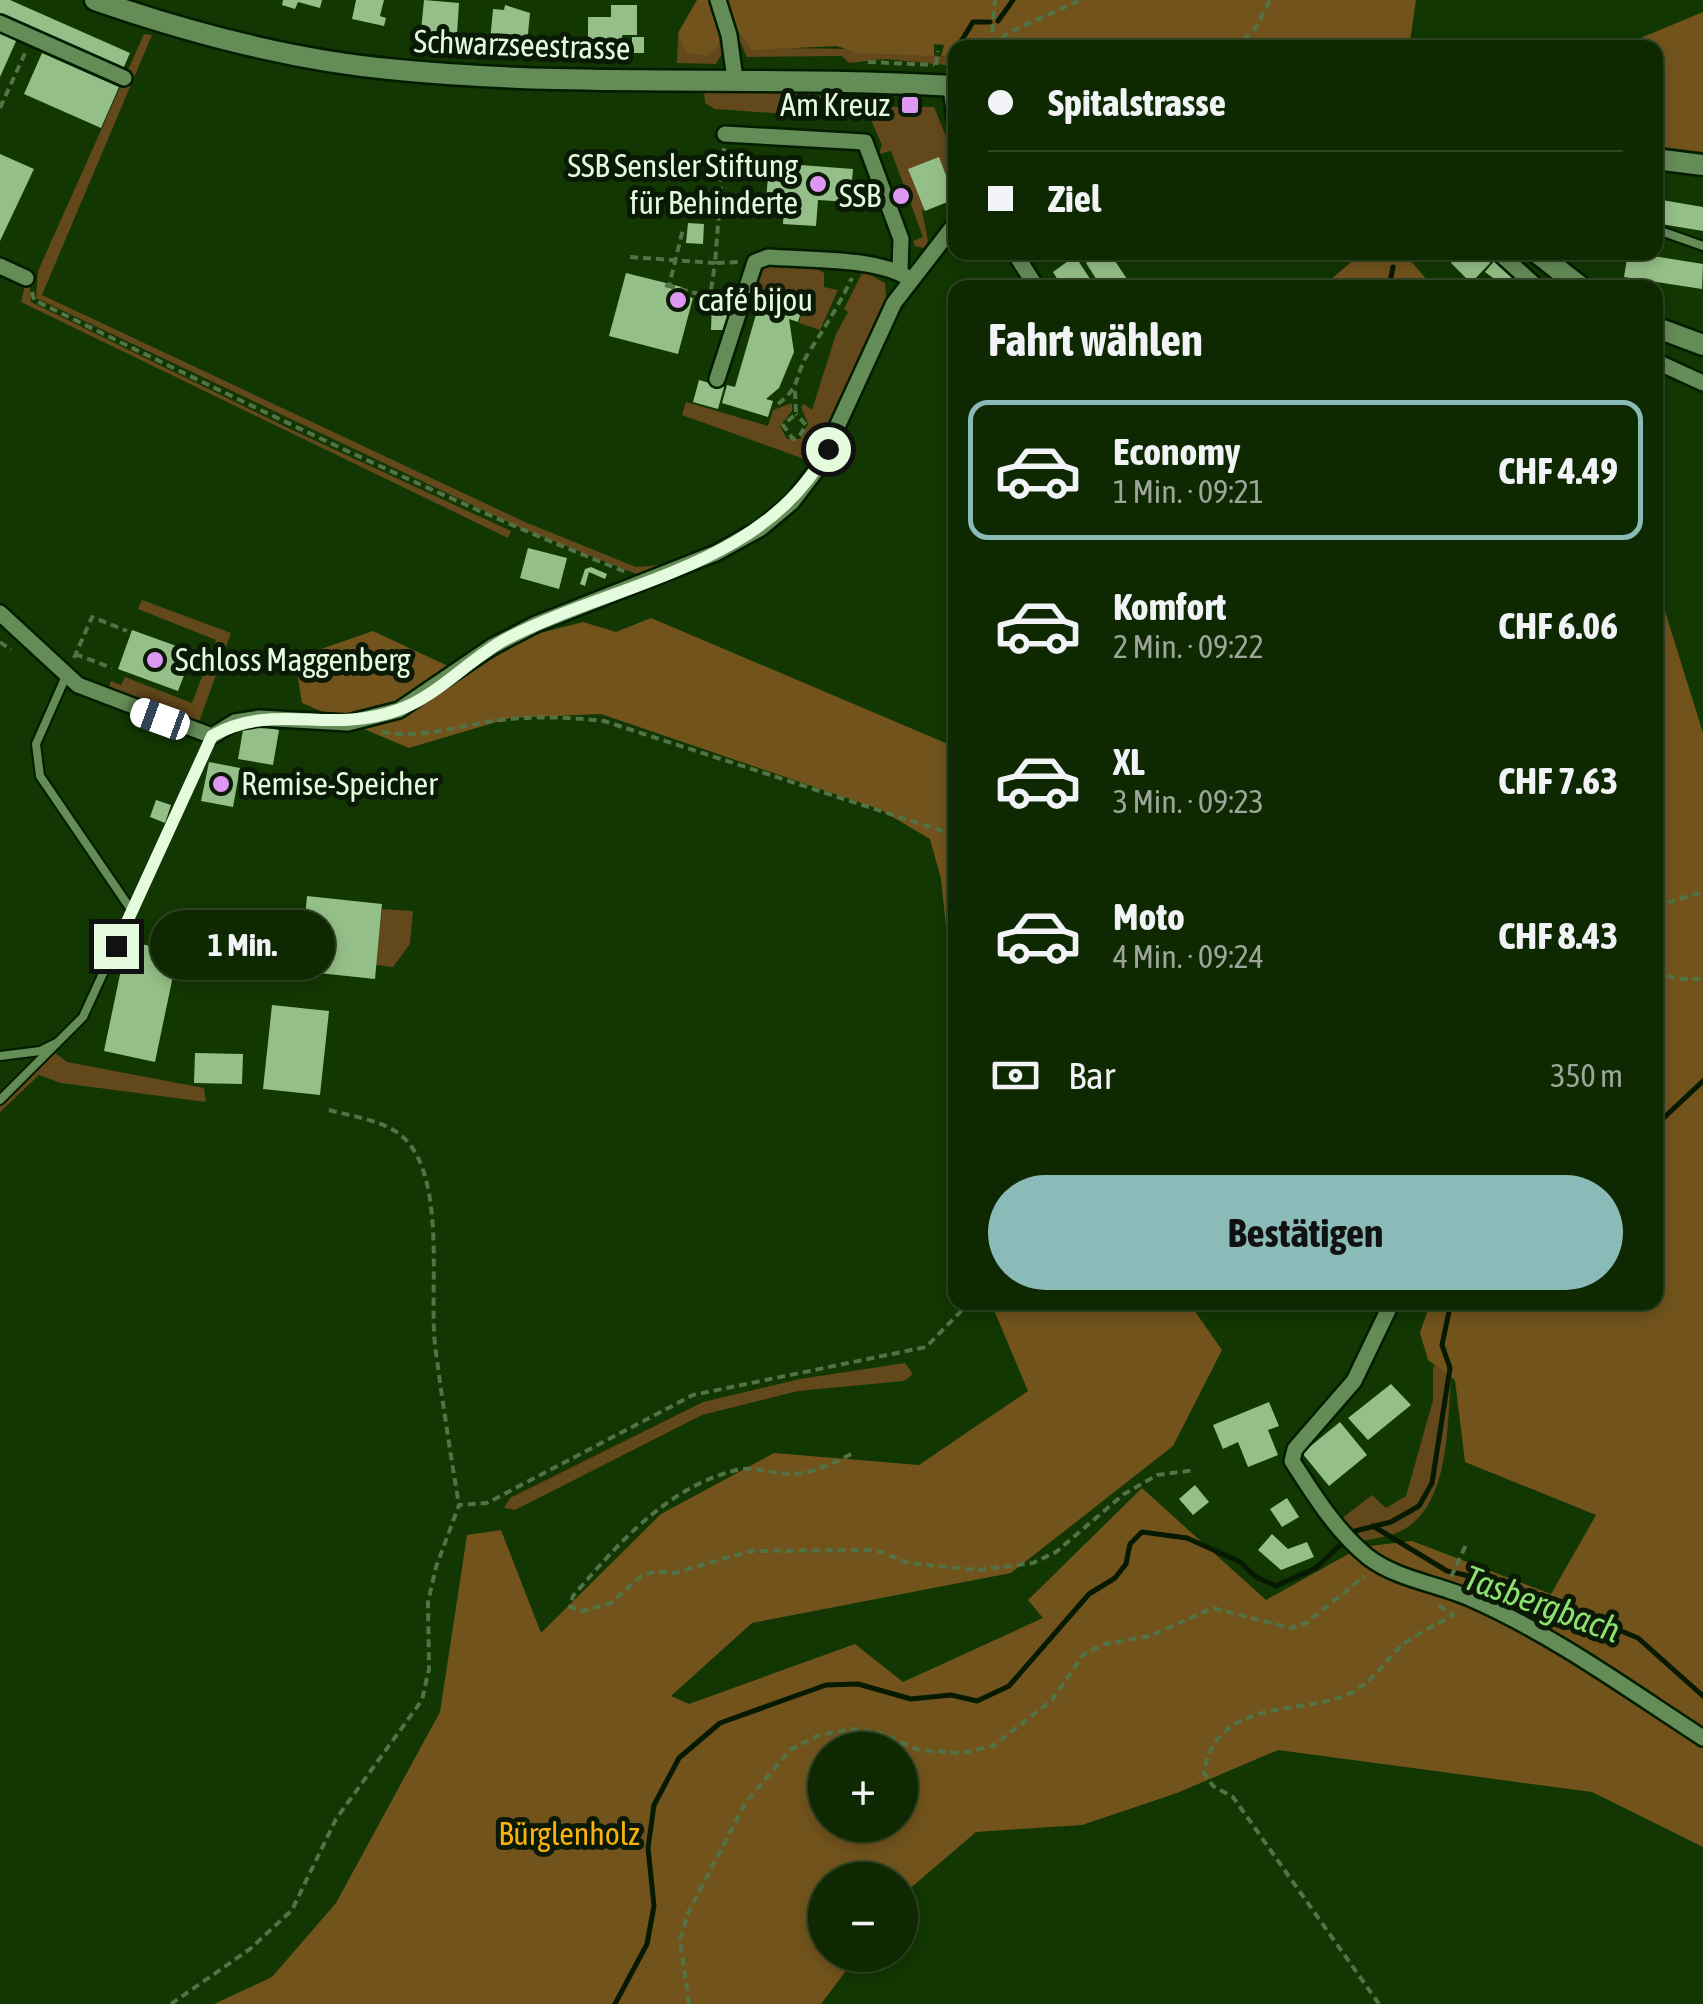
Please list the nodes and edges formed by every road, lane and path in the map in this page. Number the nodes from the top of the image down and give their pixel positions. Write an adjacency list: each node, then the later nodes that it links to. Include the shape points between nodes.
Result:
1 (95, 0): 14 (main road, Schwarzseestrasse, via 249,45 396,70 494,78)
2 (718, 0): 14 (street, via 730,34)
3 (995, 0): 8 (path)
4 (1080, 0): 9 (path)
5 (1270, 0): 10 (path)
6 (0, 23): 7 (street)
7 (32, 37): 13 (street); 16 (path)
8 (991, 40)
9 (999, 40)
10 (1243, 40)
11 (938, 51): 12 (path)
12 (936, 65)
13 (124, 78)
14 (734, 79): 15 (main road, Schwarzseestrasse)
15 (948, 86)
16 (0, 108)
17 (725, 134): 29 (path); 34 (street, via 865,142 901,239)
18 (1663, 160): 19 (main road)
19 (1703, 165)
20 (683, 228): 25 (path)
21 (948, 231): 34 (street)
22 (1663, 232): 23 (lane)
23 (1703, 246)
24 (630, 258): 25 (path)
25 (676, 260): 29 (path); 33 (path)
26 (1507, 260): 36 (street)
27 (1546, 260): 37 (main road)
28 (755, 262): 29 (path); 30 (street, via 768,257); 41 (street)
29 (715, 263): 33 (path, via 710,297 667,286)
30 (858, 264): 34 (street); 43 (path, via 807,354)
31 (0, 266): 35 (street)
32 (664, 273): 33 (path)
33 (672, 275)
34 (905, 276): 46 (street, via 828,449 792,502 741,540)
35 (26, 278): 46 (path, via 34,300 309,434)
36 (1529, 280)
37 (1572, 280)
38 (1663, 331): 39 (main road)
39 (1703, 344)
40 (1663, 365): 42 (street)
41 (718, 378)
42 (1703, 383)
43 (795, 392): 44 (path); 45 (path)
44 (778, 404)
45 (796, 414): 45 (path, via 783,425 793,438 806,425)
46 (642, 582): 54 (street, via 493,646 398,710)
47 (0, 613): 53 (street)
48 (127, 631): 51 (path, via 92,618)
49 (0, 642): 50 (path)
50 (12, 650)
51 (76, 654): 52 (path); 53 (path)
52 (112, 668)
53 (66, 676): 55 (street); 59 (lane, via 36,744 40,776)
54 (348, 723): 55 (street, via 259,718); 56 (path, via 391,734 432,734 555,715 604,721)
55 (212, 736): 59 (lane)
56 (948, 833)
57 (1703, 892): 58 (path)
58 (1663, 904)
59 (132, 911): 62 (lane, via 83,1017)
60 (1663, 974): 61 (path)
61 (1703, 979)
62 (60, 1041): 63 (lane); 64 (lane)
63 (0, 1056)
64 (0, 1100)
65 (330, 1110): 70 (path, via 379,1123 407,1140 422,1169 435,1340)
66 (962, 1310): 70 (path, via 926,1347 693,1395 487,1503)
67 (1388, 1310): 72 (street, via 1354,1381 1294,1448 1292,1461 1336,1525)
68 (851, 1454): 69 (path, via 824,1469 734,1470 674,1496 616,1546 572,1596 570,1607 611,1604 642,1576 751,1550 876,1550 908,1563 978,1570 1032,1563 1157,1475)
69 (1195, 1470)
70 (459, 1505): 76 (path, via 428,1602 429,1669 422,1700 336,1819 292,1910)
71 (1466, 1545): 73 (path)
72 (1372, 1560): 75 (street, via 1473,1599); 77 (path, via 1306,1623 1263,1625 1214,1608 1150,1636 1084,1654 1052,1700 993,1746 961,1753 919,1750 852,1729 790,1750 746,1802 688,1913 680,1940)
73 (1448, 1583)
74 (1437, 1604): 78 (path, via 1453,1616 1404,1644 1355,1692 1279,1706 1226,1732 1204,1773 1233,1797)
75 (1703, 1738)
76 (172, 2004)
77 (689, 2004)
78 (1379, 2004)

